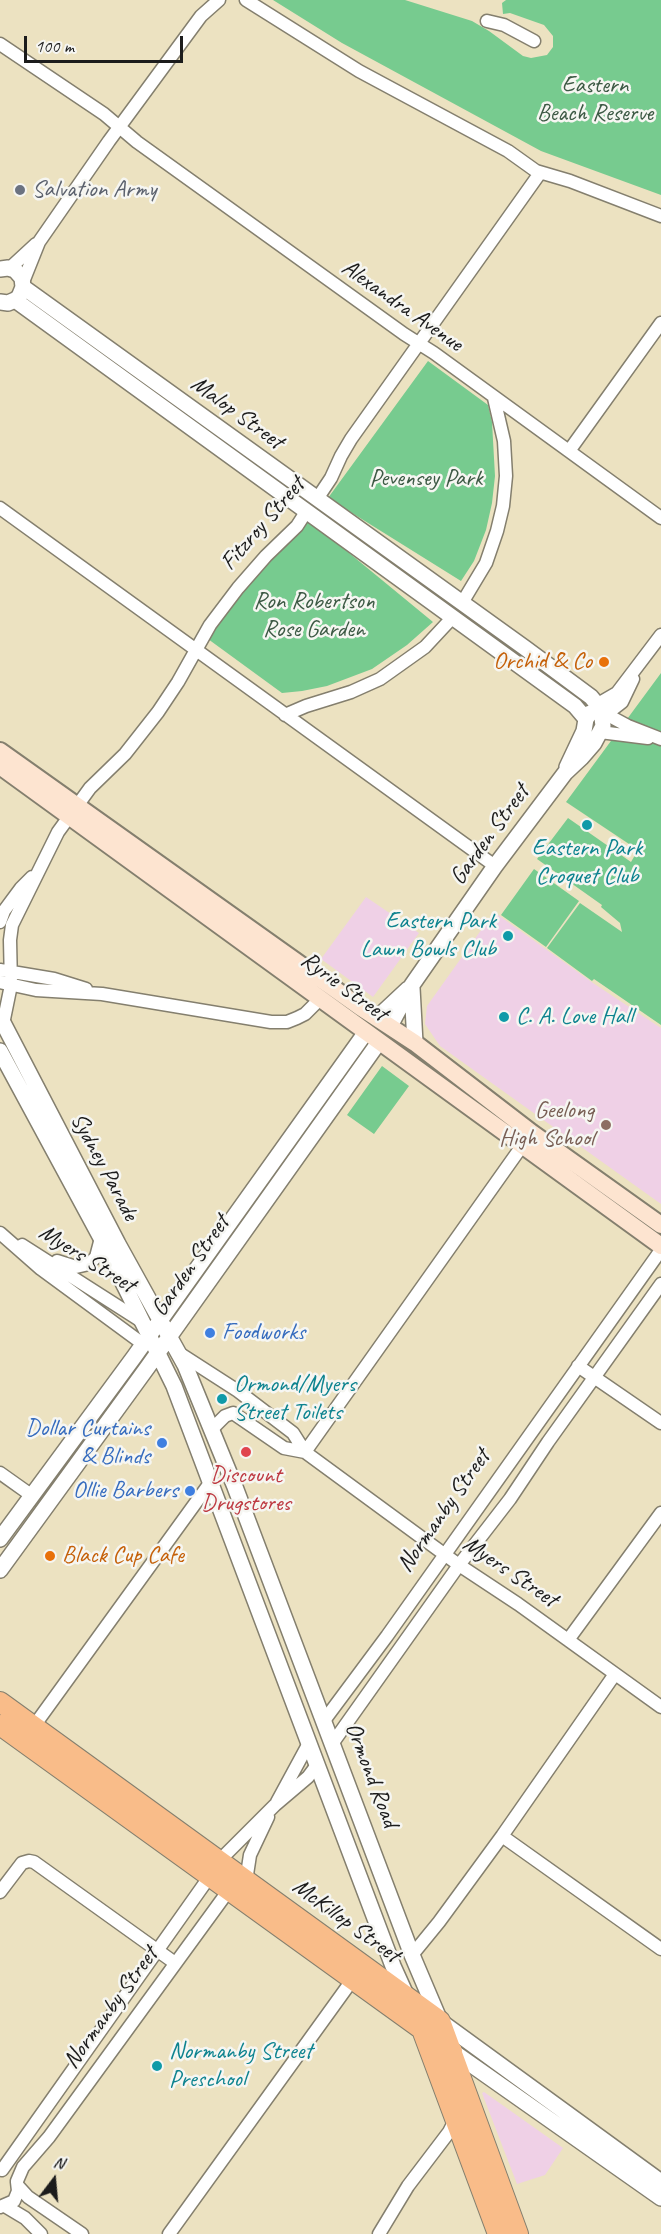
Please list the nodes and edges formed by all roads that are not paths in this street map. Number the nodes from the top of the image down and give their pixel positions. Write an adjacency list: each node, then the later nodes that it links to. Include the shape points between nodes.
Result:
1 (208, 0): 4 (street)
2 (219, 0): 4 (street)
3 (246, 0): 9 (street, via 359,71 508,151)
4 (201, 16): 8 (street)
5 (488, 21): 6 (street)
6 (534, 41)
7 (0, 44): 8 (street, Alexandra Avenue)
8 (119, 127): 11 (street); 16 (street, Alexandra Avenue)
9 (540, 173): 10 (street); 16 (street, Fitzroy Street)
10 (661, 216)
11 (39, 242): 12 (street); 13 (street)
12 (5, 267): 13 (street, Malop Street, via 18,272)
13 (23, 284): 14 (street, via 22,292); 19 (street, Malop Street)
14 (7, 303): 21 (street, Malop Street)
15 (661, 323): 18 (street)
16 (419, 344): 17 (street, Alexandra Avenue); 19 (street, Fitzroy Street, via 348,444)
17 (494, 398): 18 (street, Alexandra Avenue); 23 (street, via 504,441 503,506 486,563)
18 (569, 451): 22 (street, Alexandra Avenue)
19 (317, 499): 21 (street, Fitzroy Street); 23 (street, Malop Street)
20 (0, 508): 27 (street)
21 (306, 512): 24 (street, Malop Street); 27 (street, Fitzroy Street, via 249,574 215,617)
22 (661, 518)
23 (462, 603): 24 (street); 26 (street, Malop Street)
24 (452, 618): 28 (street, Malop Street); 30 (street, via 425,647 380,679)
25 (661, 635): 29 (street, Garden Street)
26 (523, 647): 28 (street); 29 (street, Malop Street)
27 (196, 650): 30 (street); 37 (street, Fitzroy Street, via 153,719)
28 (513, 661): 31 (street, Malop Street, via 575,706)
29 (600, 708): 31 (street, Garden Street); 32 (street); 33 (street, via 628,726)
30 (285, 715): 38 (street)
31 (586, 719): 36 (street, Garden Street)
32 (600, 732): 33 (street); 36 (street, Garden Street)
33 (661, 739)
34 (0, 751): 37 (main road, Ryrie Street)
35 (0, 766): 37 (main road, Ryrie Street)
36 (565, 773): 38 (street, Garden Street)
37 (73, 811): 39 (street, Fitzroy Street); 45 (main road, Ryrie Street); 47 (main road, Ryrie Street)
38 (495, 866): 43 (street, Garden Street)
39 (38, 872): 40 (street, Fitzroy Street); 41 (street, Fitzroy Street, via 12,924)
40 (1, 915)
41 (5, 970): 42 (street, Fitzroy Street); 44 (street, via 54,979)
42 (5, 983): 44 (street, via 46,991); 46 (street, Fitzroy Street)
43 (412, 985): 47 (street, Garden Street); 49 (street)
44 (102, 994): 45 (street, via 271,1022 287,1022 306,1014)
45 (320, 999): 48 (main road, Ryrie Street)
46 (2, 1020): 64 (street, Sydney Parade)
47 (384, 1022): 48 (main road, Garden Street); 49 (main road, Ryrie Street)
48 (373, 1037): 51 (street, Garden Street); 52 (street, Garden Street); 53 (main road, Ryrie Street)
49 (415, 1043): 53 (main road, Ryrie Street)
50 (0, 1051): 58 (street, Sydney Parade)
51 (317, 1099): 52 (street); 54 (street, Garden Street)
52 (332, 1110): 55 (street, Garden Street)
53 (527, 1139): 56 (main road, Ryrie Street); 59 (main road, Ryrie Street); 75 (street)
54 (258, 1182): 55 (street); 62 (street, Garden Street)
55 (272, 1193): 63 (street, Garden Street)
56 (661, 1225)
57 (0, 1233): 60 (street, Myers Street); 64 (street, Myers Street, via 41,1269)
58 (101, 1238): 60 (street, via 96,1257 86,1266 76,1267); 64 (street, Sydney Parade)
59 (661, 1248): 67 (street, Normanby Street)
60 (45, 1257): 64 (street, Myers Street)
61 (661, 1284): 68 (street, Normanby Street)
62 (182, 1290): 63 (street); 64 (street, Garden Street)
63 (196, 1300): 65 (street, Garden Street)
64 (149, 1329): 65 (street, Sydney Parade); 66 (street, Sydney Parade); 69 (street, Garden Street)
65 (173, 1345): 66 (street, Garden Street); 71 (street, Myers Street); 74 (street, Ormond Road)
66 (158, 1353): 70 (street, Garden Street); 77 (street, Ormond Road)
67 (578, 1366): 68 (street); 81 (street, Normanby Street)
68 (594, 1377): 73 (street); 82 (street, Normanby Street)
69 (116, 1380): 70 (street); 78 (street, Garden Street)
70 (130, 1391): 83 (street, Garden Street)
71 (255, 1403): 72 (street); 75 (street, Myers Street, via 293,1433)
72 (243, 1420): 74 (street, via 228,1414); 75 (street, Myers Street, via 284,1448)
73 (661, 1423)
74 (212, 1429): 90 (street, Ormond Road)
75 (305, 1452): 81 (street, Myers Street)
76 (0, 1473): 78 (street)
77 (210, 1483): 92 (street); 93 (street, Ormond Road)
78 (32, 1495): 80 (street, Garden Street)
79 (660, 1515): 85 (street)
80 (0, 1539)
81 (445, 1555): 82 (street, Myers Street); 84 (street, Normanby Street)
82 (459, 1565): 85 (street, Myers Street); 86 (street, Normanby Street)
83 (0, 1570)
84 (387, 1635): 86 (street); 90 (street, Normanby Street)
85 (568, 1640): 87 (street, Myers Street)
86 (401, 1646): 94 (street, Normanby Street)
87 (615, 1674): 89 (street, Myers Street); 97 (street)
88 (0, 1702): 92 (highway, McKillop Street)
89 (661, 1707)
90 (323, 1722): 93 (street, Normanby Street); 94 (street, Ormond Road)
91 (0, 1725): 98 (highway, McKillop Street)
92 (34, 1726): 98 (highway, McKillop Street)
93 (309, 1743): 95 (street, Ormond Road); 96 (street, Normanby Street)
94 (332, 1744): 95 (street, Normanby Street); 103 (street, Ormond Road)
95 (317, 1765): 96 (street, Normanby Street); 106 (street, Ormond Road)
96 (272, 1809): 98 (street, Normanby Street); 99 (street, Normanby Street)
97 (502, 1836): 101 (street); 103 (street)
98 (214, 1869): 99 (highway, McKillop Street); 102 (street, Normanby Street)
99 (238, 1886): 104 (street, Normanby Street); 105 (highway, McKillop Street); 106 (highway, McKillop Street)
100 (0, 1892): 102 (street, via 22,1863 34,1862)
101 (661, 1949)
102 (158, 1951): 104 (street); 113 (street, Normanby Street)
103 (412, 1955): 107 (street, Ormond Road)
104 (175, 1963): 115 (street, Normanby Street, via 23,2167)
105 (353, 1979): 108 (highway, McKillop Street); 120 (street)
106 (408, 1999): 107 (highway, McKillop Street); 108 (street, Ormond Road)
107 (440, 2021): 109 (highway, Ormond Road); 114 (street, McKillop Street)
108 (421, 2027): 109 (highway, McKillop Street); 110 (highway, Ormond Road)
109 (452, 2051): 116 (street, McKillop Street); 123 (highway, Ormond Road)
110 (454, 2120): 111 (street); 112 (highway, Ormond Road)
111 (436, 2148): 112 (street, via 455,2147); 121 (street)
112 (469, 2158): 122 (highway, Ormond Road)
113 (1, 2170): 115 (street, via 8,2171)
114 (661, 2182)
115 (18, 2183): 117 (street, Normanby Street, via 14,2201); 119 (street, via 28,2198)
116 (661, 2198)
117 (2, 2207): 118 (street, via 25,2218)
118 (41, 2234)
119 (82, 2234)
120 (169, 2234)
121 (379, 2234)
122 (498, 2234)
123 (518, 2234)

